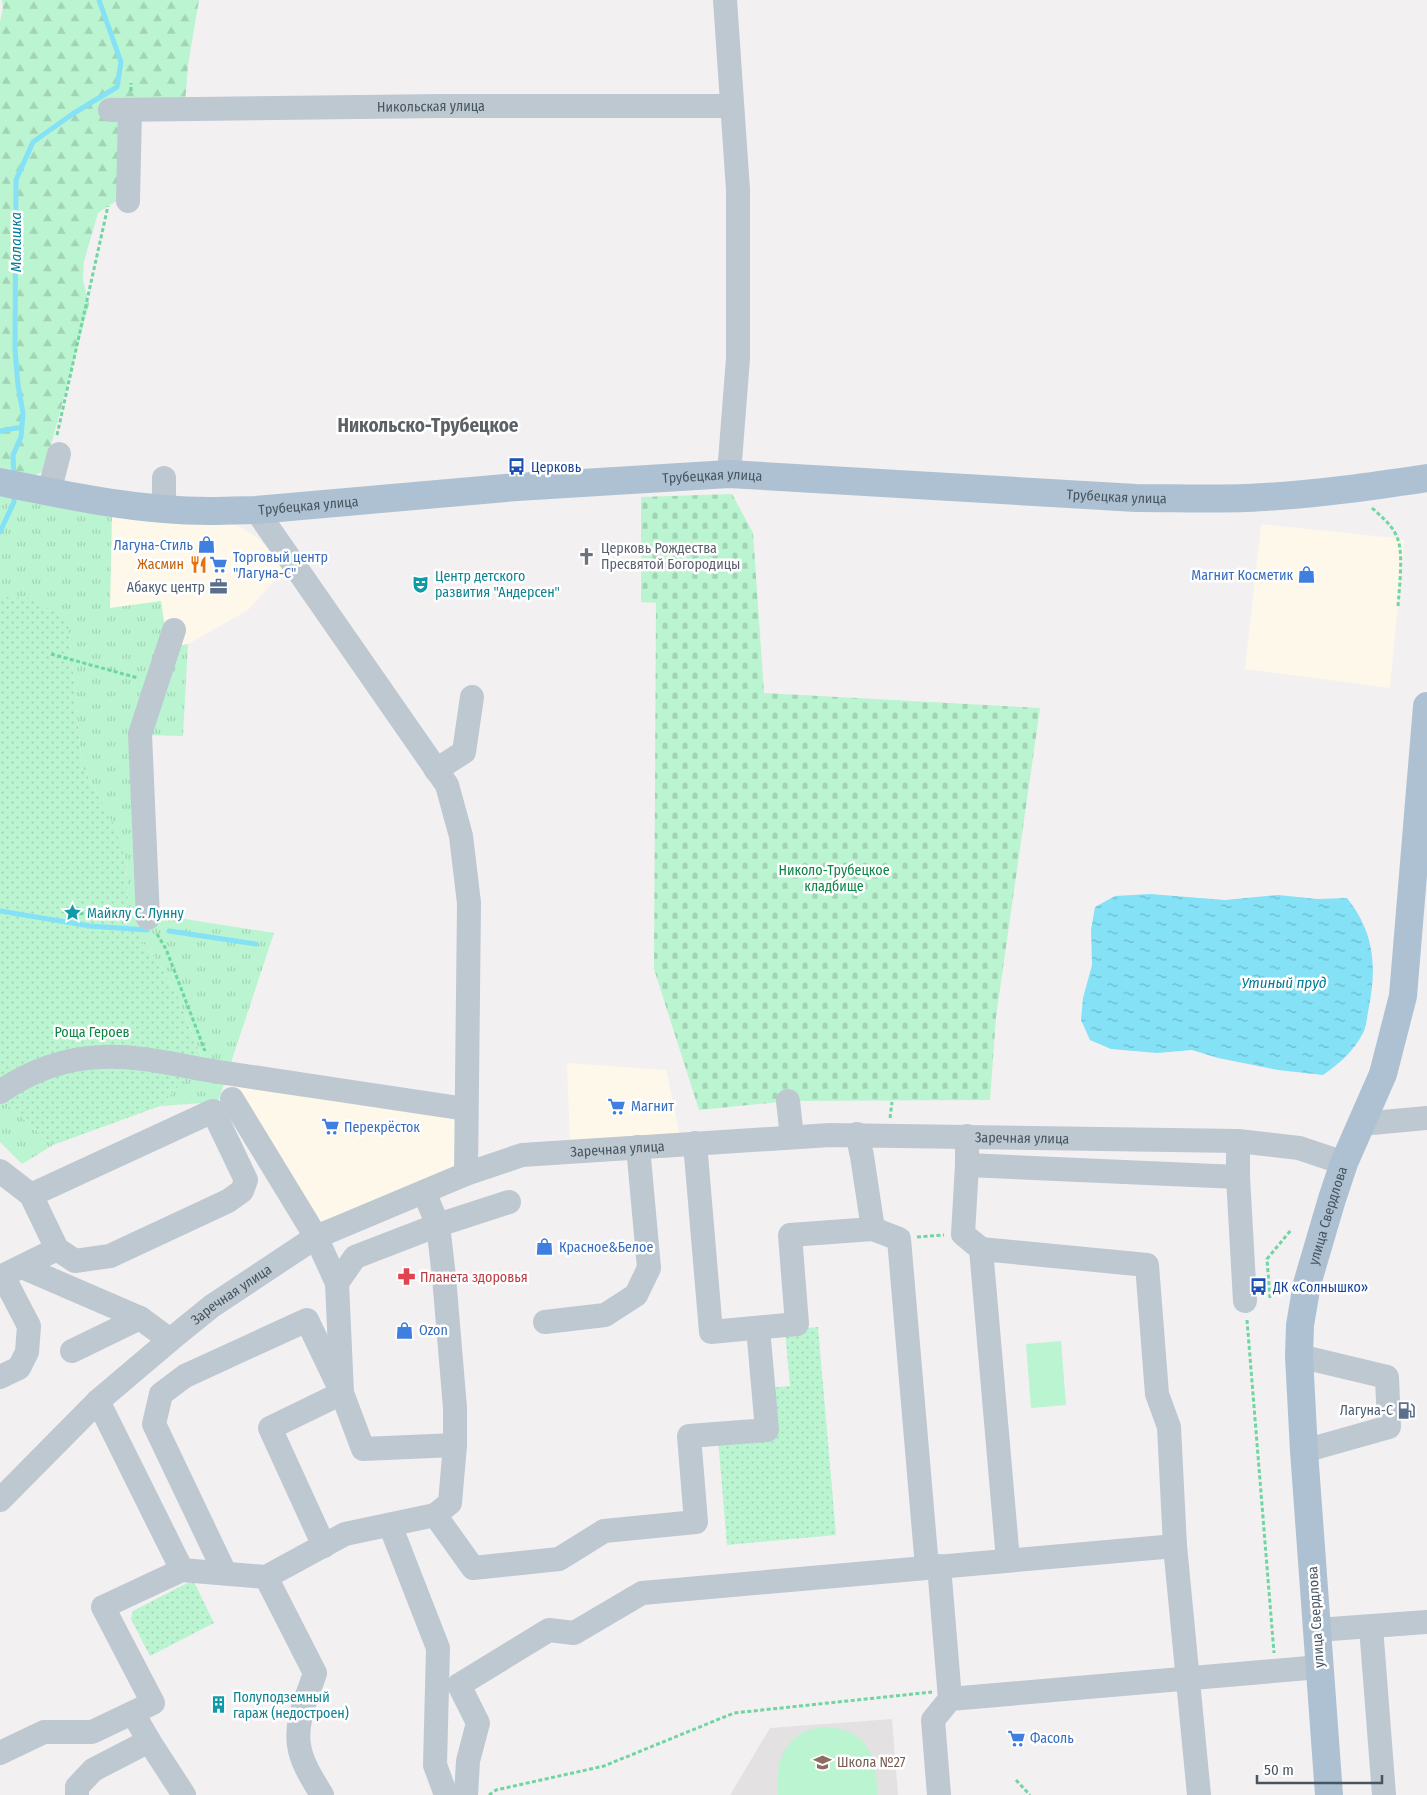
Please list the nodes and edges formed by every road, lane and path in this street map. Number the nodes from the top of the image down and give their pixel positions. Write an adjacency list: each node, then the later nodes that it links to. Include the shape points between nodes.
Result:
1 (725, 0): 2 (street)
2 (732, 106): 3 (street, Никольская улица, via 120,110); 5 (street, via 738,190 738,358)
3 (128, 198): 4 (path, via 112,193)
4 (57, 448): 9 (street)
5 (729, 474): 7 (main road, Трубецкая улица, via 1136,498 1264,498); 12 (main road, Трубецкая улица, via 526,486)
6 (164, 478): 11 (street)
7 (1427, 478)
8 (0, 482): 9 (main road, Трубецкая улица)
9 (47, 492): 11 (main road, Трубецкая улица)
10 (1371, 506): 13 (path, via 1398,539 1401,567)
11 (164, 508): 12 (main road, Трубецкая улица)
12 (256, 510): 19 (street)
13 (1398, 607)
14 (174, 630): 16 (street)
15 (51, 654): 16 (path)
16 (158, 684): 22 (street, via 140,734)
17 (472, 696): 19 (street, via 464,752)
18 (1427, 706): 20 (main road, улица Свердлова)
19 (436, 770): 27 (street, via 446,785 460,836 468,903)
20 (1422, 836): 29 (main road, улица Свердлова, via 1403,996 1383,1074)
21 (73, 913): 22 (path)
22 (153, 927): 23 (path, via 166,949)
23 (212, 1071): 24 (street, via 134,1057 102,1057 54,1064); 27 (street)
24 (0, 1092)
25 (232, 1099): 48 (street)
26 (788, 1100): 32 (street)
27 (466, 1109): 39 (street)
28 (1427, 1118): 29 (street)
29 (1361, 1124): 36 (main road, улица Свердлова)
30 (857, 1134): 31 (street, Заречная улица); 32 (street, Заречная улица); 45 (street)
31 (967, 1136): 33 (street, Заречная улица); 37 (street)
32 (792, 1137): 34 (street, Заречная улица)
33 (1238, 1141): 36 (street, Заречная улица, via 1299,1148); 40 (street)
34 (695, 1143): 35 (street, Заречная улица); 58 (street, via 711,1332)
35 (638, 1147): 39 (street, Заречная улица, via 522,1155); 57 (street, via 649,1268 636,1295 605,1314)
36 (1344, 1163): 61 (main road, улица Свердлова, via 1307,1284)
37 (967, 1166): 40 (street); 47 (street)
38 (0, 1171): 42 (street)
39 (466, 1174): 41 (street, Заречная улица)
40 (1238, 1178): 55 (street)
41 (424, 1192): 44 (street); 48 (street, Заречная улица)
42 (31, 1195): 50 (street); 50 (street, via 213,1111 246,1180 242,1190 228,1201 110,1256 75,1261)
43 (509, 1202): 44 (street)
44 (438, 1225): 53 (street, via 355,1257); 65 (street, via 455,1408)
45 (873, 1229): 49 (street); 58 (street, via 790,1235 797,1324)
46 (1291, 1230): 54 (path, via 1267,1259)
47 (963, 1234): 49 (path); 51 (street)
48 (316, 1237): 53 (street); 59 (street, Заречная улица, via 212,1306)
49 (899, 1239): 73 (street)
50 (57, 1249): 52 (street)
51 (981, 1249): 71 (street, via 1147,1265 1157,1394 1169,1427); 72 (street)
52 (8, 1274): 56 (street); 62 (street, via 29,1326 27,1352 19,1368)
53 (337, 1283): 63 (street)
54 (1270, 1298)
55 (1245, 1301): 81 (path)
56 (140, 1318): 59 (street); 60 (street)
57 (545, 1322)
58 (758, 1328): 68 (street, via 767,1430 689,1436 696,1522 604,1531 558,1559 473,1568)
59 (170, 1340): 64 (street, Заречная улица)
60 (72, 1350)
61 (1299, 1356): 66 (main road, улица Свердлова); 66 (street, via 1387,1377 1389,1427)
62 (0, 1377)
63 (342, 1393): 65 (street, via 363,1449); 70 (street, via 270,1428); 75 (street, via 307,1320 185,1376 162,1394 154,1424)
64 (98, 1400): 67 (street, Заречная улица); 74 (street)
65 (455, 1444): 68 (street, via 450,1503)
66 (1304, 1451): 79 (main road, улица Свердлова)
67 (0, 1500)
68 (435, 1515): 69 (street)
69 (390, 1525): 70 (street, via 345,1534); 91 (street, via 438,1648 435,1765)
70 (324, 1546): 76 (street)
71 (1175, 1546): 72 (street); 82 (street)
72 (1008, 1560): 73 (street)
73 (933, 1567): 83 (street); 92 (street, via 642,1593 574,1634 549,1630 459,1686 478,1723 468,1761)
74 (182, 1570): 75 (street); 84 (street, via 104,1607 153,1703)
75 (225, 1573): 76 (street)
76 (266, 1577): 90 (street, via 315,1673 298,1733 305,1764)
77 (1427, 1622): 78 (street)
78 (1371, 1627): 79 (street); 98 (street)
79 (1317, 1630): 80 (main road, улица Свердлова)
80 (1320, 1668): 81 (street); 97 (main road, улица Свердлова)
81 (1276, 1671): 82 (street)
82 (1188, 1678): 83 (street); 96 (street)
83 (950, 1694): 93 (path, via 734,1713 604,1766 496,1790); 94 (street, via 933,1720)
84 (134, 1713): 85 (street); 86 (street, via 92,1732 44,1732)
85 (149, 1741): 88 (street, via 93,1770 78,1787); 89 (street)
86 (0, 1753)
87 (1016, 1780): 95 (path)
88 (77, 1795)
89 (184, 1795)
90 (322, 1795)
91 (446, 1795)
92 (466, 1795)
93 (489, 1795)
94 (939, 1795)
95 (1030, 1795)
96 (1198, 1795)
97 (1329, 1795)
98 (1384, 1795)

